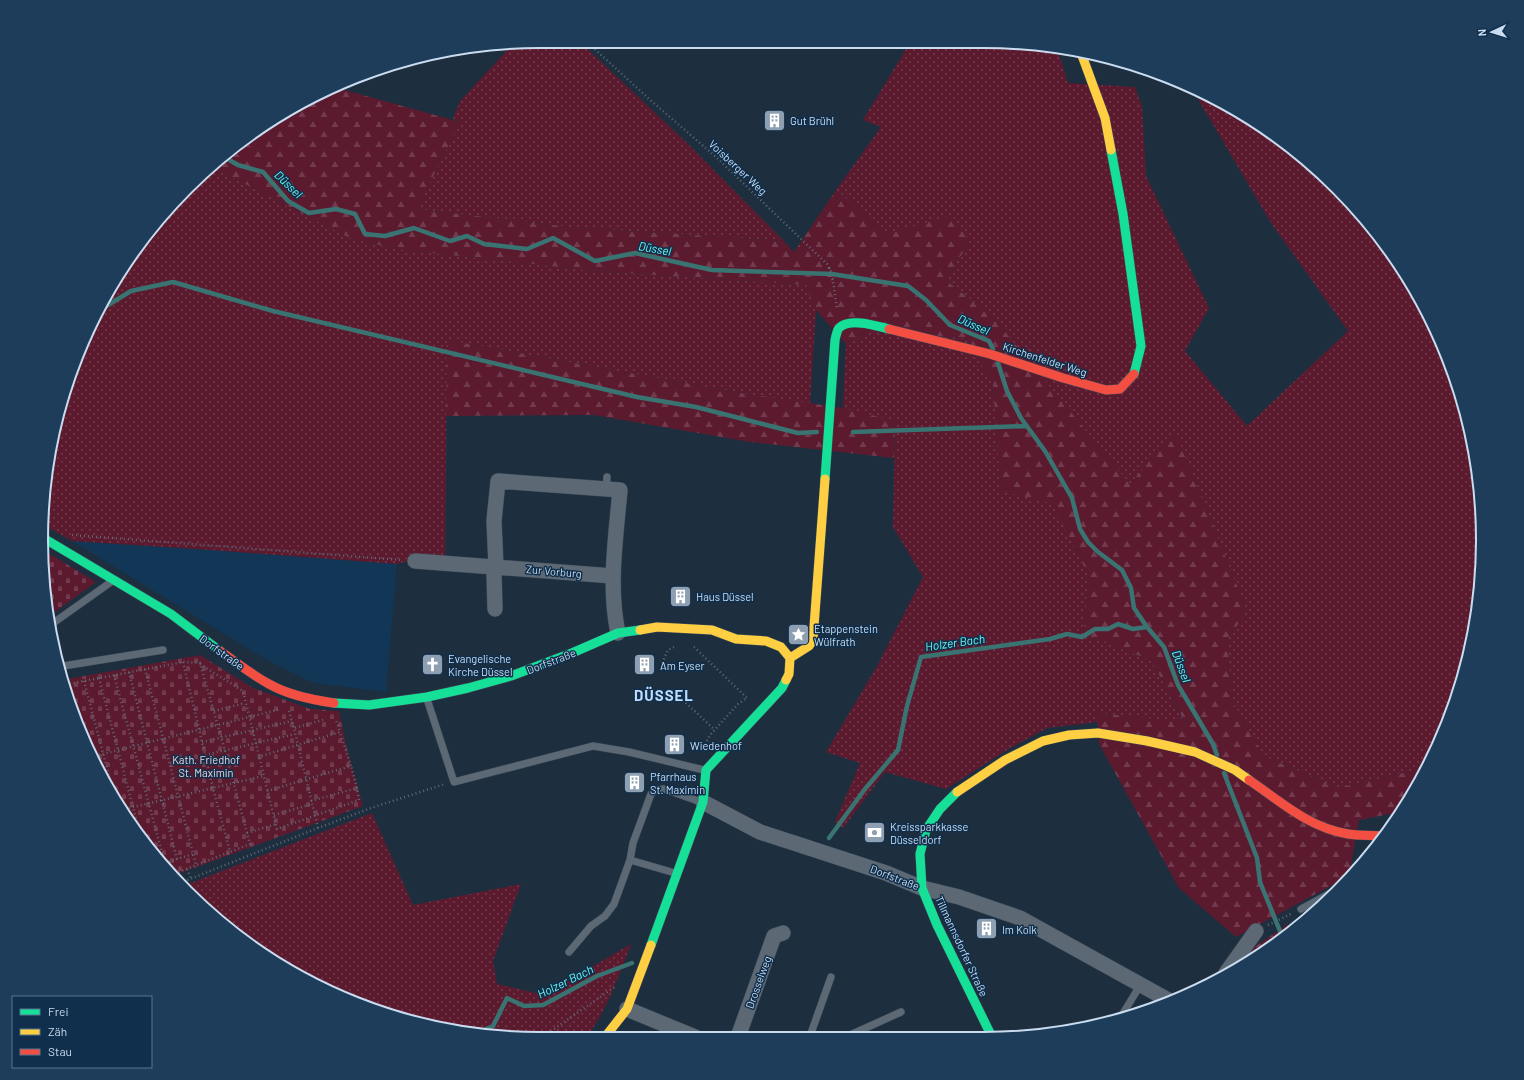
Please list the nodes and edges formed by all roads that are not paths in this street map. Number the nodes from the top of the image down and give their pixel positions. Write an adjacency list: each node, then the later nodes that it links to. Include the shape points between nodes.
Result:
1 (1083, 58): 11 (street, Kirchenfelder Weg, via 1105,118 1123,214 1141,346 1135,372 1120,389 1106,390 990,354 871,324 848,322 840,328 836,340 813,640 809,646)
2 (48, 541): 6 (street, Dorfstraße)
3 (415, 561): 4 (street, Zur Vorburg)
4 (496, 566): 5 (street, Zur Vorburg); 5 (street, via 494,521 498,481 607,483 620,490); 7 (street)
5 (612, 576): 9 (street)
6 (114, 580): 8 (lane); 13 (street, Dorfstraße, via 171,614 252,674 292,694 334,703 369,705)
7 (495, 609)
8 (55, 622)
9 (618, 633): 11 (street, Dorfstraße, via 657,626 712,630 736,639 766,641 781,647); 13 (street, Dorfstraße, via 511,676)
10 (163, 650): 12 (lane)
11 (790, 658): 14 (street, via 789,674 782,688)
12 (64, 665)
13 (427, 697): 14 (lane, via 454,782 592,746)
14 (706, 770): 15 (street)
15 (703, 802): 17 (lane, via 664,789 650,794 633,843); 18 (street); 19 (street, Dorfstraße, via 760,832 886,873)
16 (1377, 836): 19 (street, Tillmannsdorfer Straße, via 1348,834 1306,820 1235,770 1195,752 1098,732 1069,735 1043,741 1005,760 959,790 940,809 926,830 920,854)
17 (630, 860): 18 (lane); 24 (lane, via 614,904)
18 (678, 874): 29 (street)
19 (922, 888): 27 (street, Dorfstraße, via 959,897 1020,918); 37 (street, Tillmannsdorfer Straße, via 937,925)
20 (1321, 898): 21 (lane)
21 (1301, 909)
22 (1256, 931): 25 (street)
23 (783, 933): 34 (street, Drosselweg, via 774,936)
24 (569, 952)
25 (1233, 964)
26 (831, 977): 35 (lane)
27 (1141, 984): 28 (street, Dorfstraße); 30 (lane)
28 (1165, 997)
29 (626, 1009): 32 (street); 33 (street)
30 (1124, 1011)
31 (901, 1012): 36 (lane)
32 (609, 1032)
33 (683, 1032)
34 (740, 1032)
35 (811, 1032)
36 (857, 1032)
37 (989, 1032)

